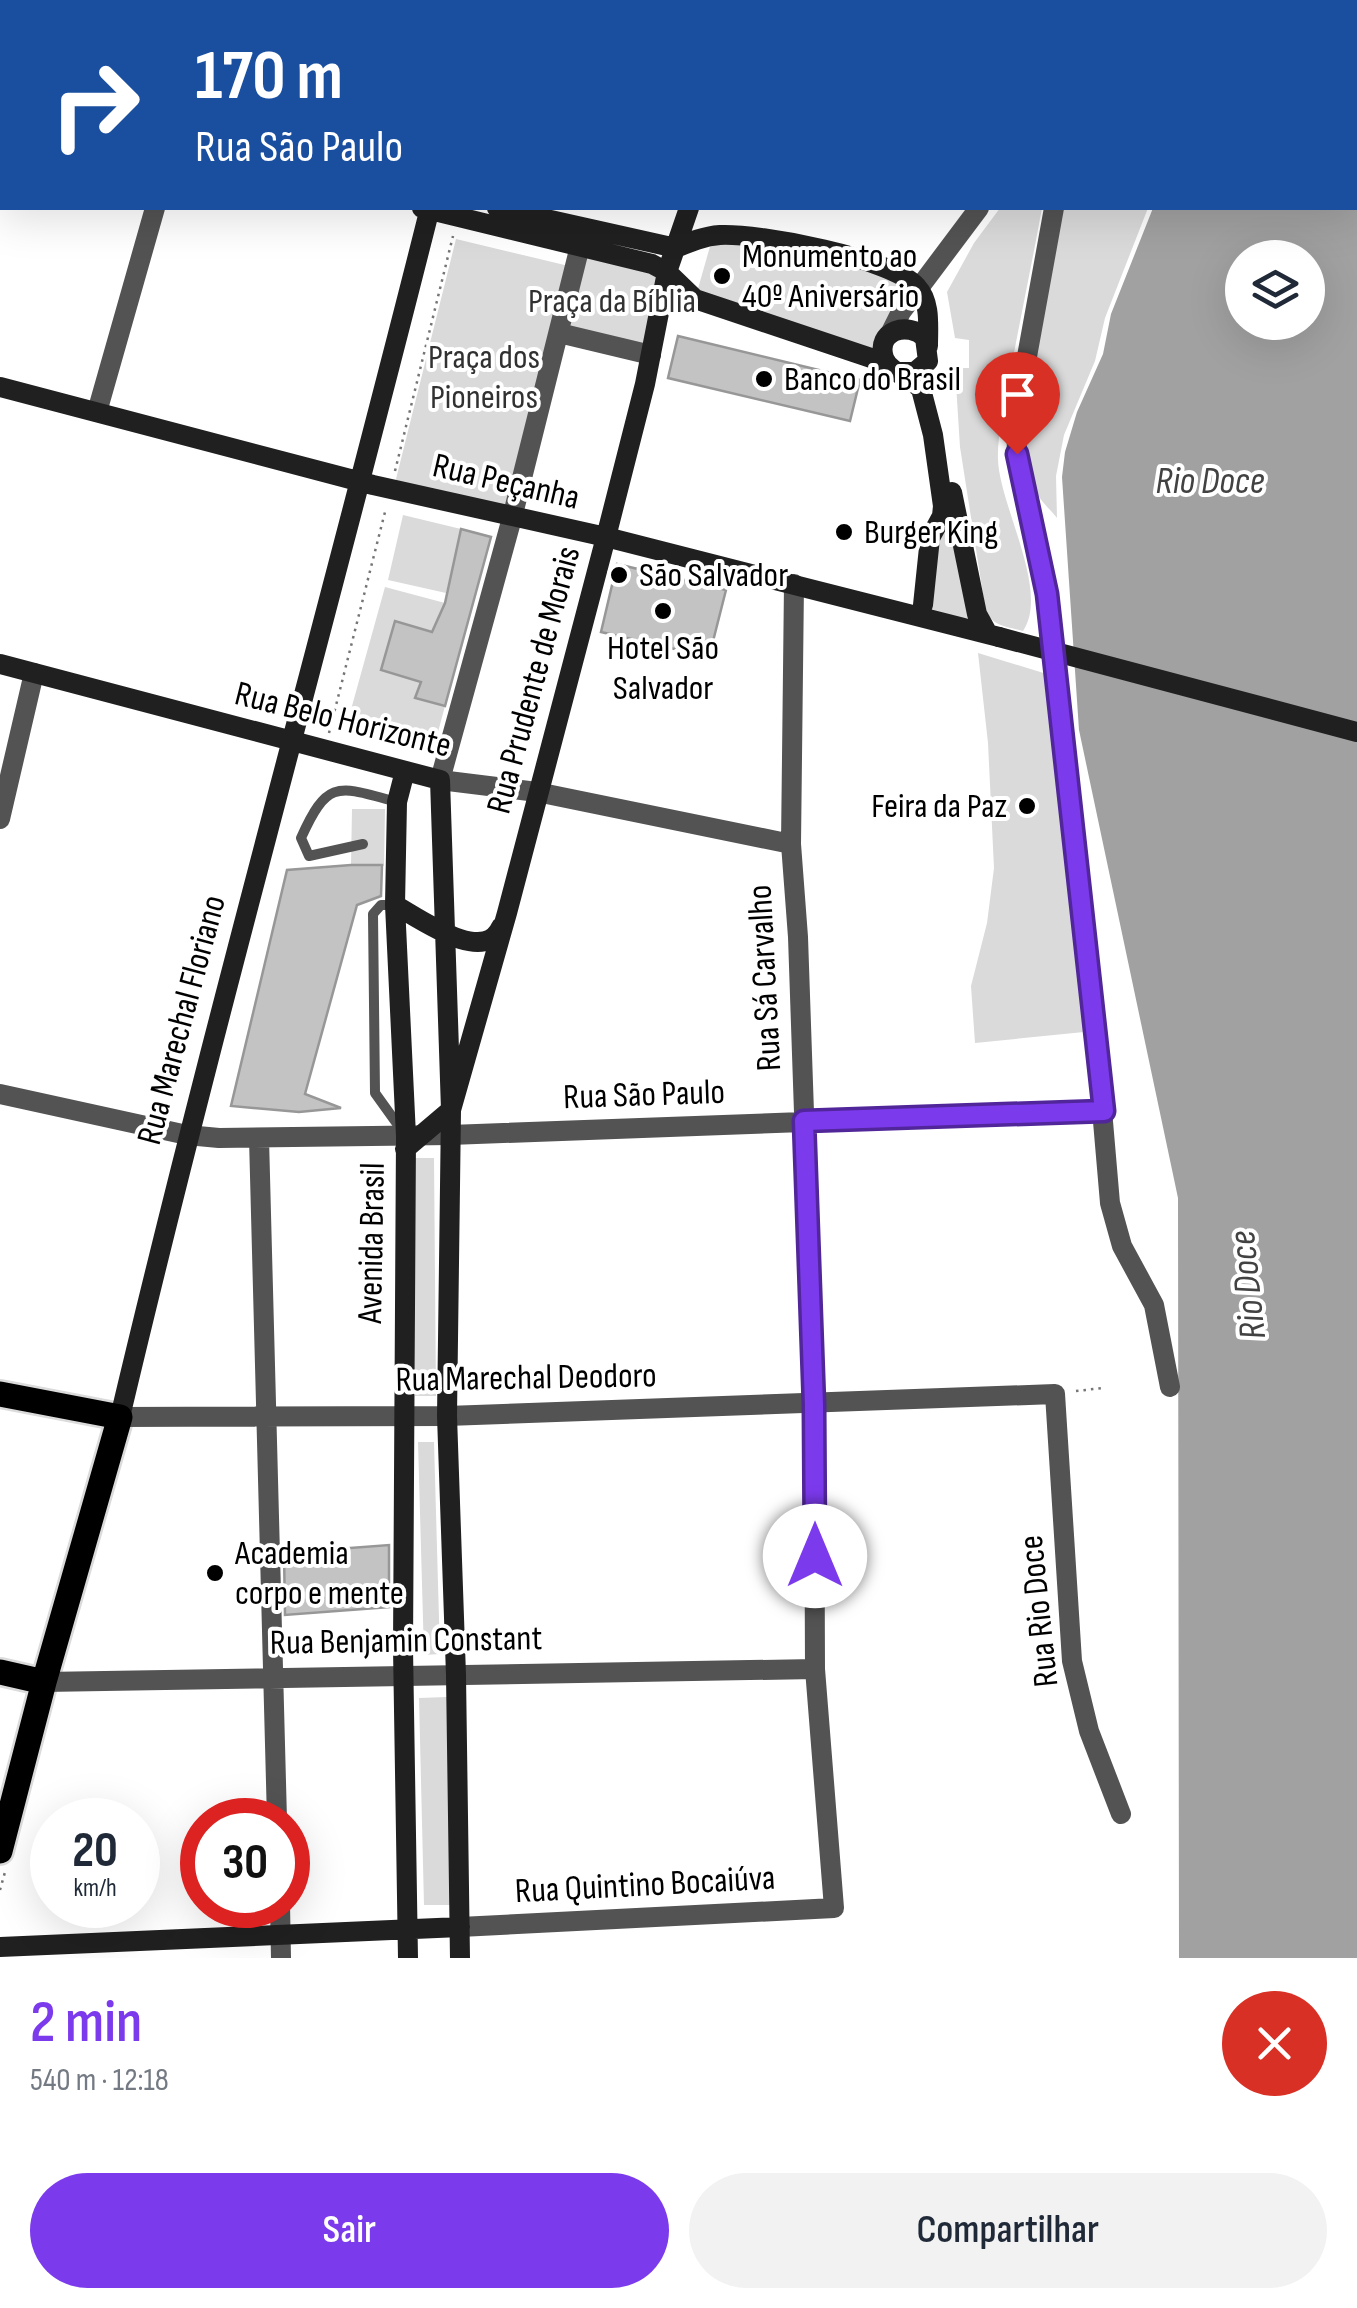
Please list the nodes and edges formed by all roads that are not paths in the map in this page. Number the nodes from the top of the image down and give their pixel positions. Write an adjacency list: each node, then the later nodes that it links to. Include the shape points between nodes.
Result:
1 (154, 210): 19 (street)
2 (434, 210): 20 (street, Rua Marechal Floriano)
3 (438, 210): 9 (street)
4 (519, 210): 8 (street)
5 (688, 210): 10 (street, Rua Prudente de Morais)
6 (978, 210): 12 (street, via 935,268)
7 (1054, 210): 44 (street, via 1016,420 1017,454 1047,594)
8 (563, 214): 10 (street)
9 (580, 246): 11 (street); 13 (street)
10 (676, 248): 11 (street, Rua Prudente de Morais); 12 (street, via 726,235 833,251 888,266)
11 (667, 272): 16 (street, Rua Prudente de Morais); 17 (street, via 694,299)
12 (912, 282): 14 (street); 15 (street, via 925,300)
13 (558, 332): 16 (street); 21 (street)
14 (890, 334): 15 (street, via 913,329 926,338); 17 (street, via 883,348)
15 (928, 350): 17 (street, via 922,367 907,374); 22 (street)
16 (651, 355): 23 (street, Rua Prudente de Morais)
17 (893, 368): 24 (street, via 921,389 933,435 943,506)
18 (0, 387): 19 (street, Rua Peçanha)
19 (97, 412): 20 (street, Rua Peçanha)
20 (368, 483): 21 (street, Rua Peçanha); 31 (street, Rua Marechal Floriano)
21 (512, 518): 23 (street, Rua Peçanha); 33 (street)
22 (959, 535): 24 (street, via 944,526); 27 (street)
23 (606, 537): 25 (street, Rua Peçanha); 34 (street, Rua Prudente de Morais)
24 (930, 540): 26 (street)
25 (794, 584): 26 (street, Rua Peçanha); 38 (street, Rua Sá Carvalho)
26 (922, 612): 27 (street, Rua Peçanha)
27 (972, 621): 30 (street, bridge, via 994,636)
28 (0, 664): 29 (street, Rua Belo Horizonte)
29 (34, 673): 31 (street, Rua Belo Horizonte); 36 (street)
30 (1357, 732)
31 (299, 743): 32 (street, Rua Belo Horizonte); 46 (street, Rua Marechal Floriano)
32 (405, 771): 33 (street, Rua Belo Horizonte); 35 (street, Avenida Brasil)
33 (440, 780): 34 (street, Rua Belo Horizonte); 41 (street)
34 (537, 792): 38 (street, Rua Belo Horizonte); 40 (street, Rua Prudente de Morais)
35 (396, 802): 37 (lane, via 344,789 329,792 301,838 309,856); 39 (street, Avenida Brasil)
36 (0, 819)
37 (363, 844)
38 (792, 844): 45 (street, Rua Sá Carvalho)
39 (395, 904): 41 (street); 49 (street, Avenida Brasil)
40 (507, 913): 41 (street, via 488,942); 43 (street, Rua Prudente de Morais)
41 (444, 932): 43 (street)
42 (0, 1094): 46 (street, Rua São Paulo)
43 (451, 1110): 47 (street); 49 (street)
44 (1104, 1111): 45 (street, Rua São Paulo); 50 (street, via 1115,1226 1154,1305)
45 (804, 1121): 47 (street, Rua São Paulo); 53 (street, Rua Sá Carvalho)
46 (187, 1135): 48 (street, Rua São Paulo); 56 (street, Rua Marechal Floriano)
47 (450, 1135): 49 (street, Rua São Paulo); 55 (street)
48 (259, 1138): 49 (street, Rua São Paulo); 54 (street)
49 (410, 1140): 57 (street, Avenida Brasil)
50 (1170, 1386)
51 (0, 1394): 56 (main road, Rua Marechal Deodoro)
52 (1055, 1394): 53 (street, Rua Marechal Deodoro); 65 (street, Rua Rio Doce, via 1072,1661 1089,1731)
53 (814, 1405): 55 (street, Rua Marechal Deodoro); 58 (street, Rua Sá Carvalho)
54 (265, 1415): 56 (street, Rua Marechal Deodoro); 57 (street, Rua Marechal Deodoro); 62 (street)
55 (448, 1416): 57 (street, Rua Marechal Deodoro); 61 (street)
56 (120, 1417): 63 (main road, Rua Marechal Floriano)
57 (403, 1417): 60 (street, Avenida Brasil)
58 (815, 1669): 61 (street, Rua Benjamin Constant); 67 (street, Rua Sá Carvalho)
59 (0, 1672): 63 (main road, Rua Benjamin Constant)
60 (403, 1676): 61 (street, Rua Benjamin Constant); 62 (street, Rua Benjamin Constant); 69 (street, Avenida Brasil)
61 (456, 1676): 68 (street)
62 (271, 1678): 63 (street, Rua Benjamin Constant); 64 (street)
63 (44, 1682): 66 (main road, Rua Marechal Floriano)
64 (276, 1798)
65 (1121, 1814)
66 (0, 1850)
67 (834, 1908): 68 (street, Rua Quintino Bocaiúva)
68 (460, 1926): 69 (street); 73 (street)
69 (408, 1928): 71 (street); 72 (street, Avenida Brasil)
70 (0, 1947): 71 (street)
71 (281, 1947)
72 (408, 1958)
73 (460, 1958)

